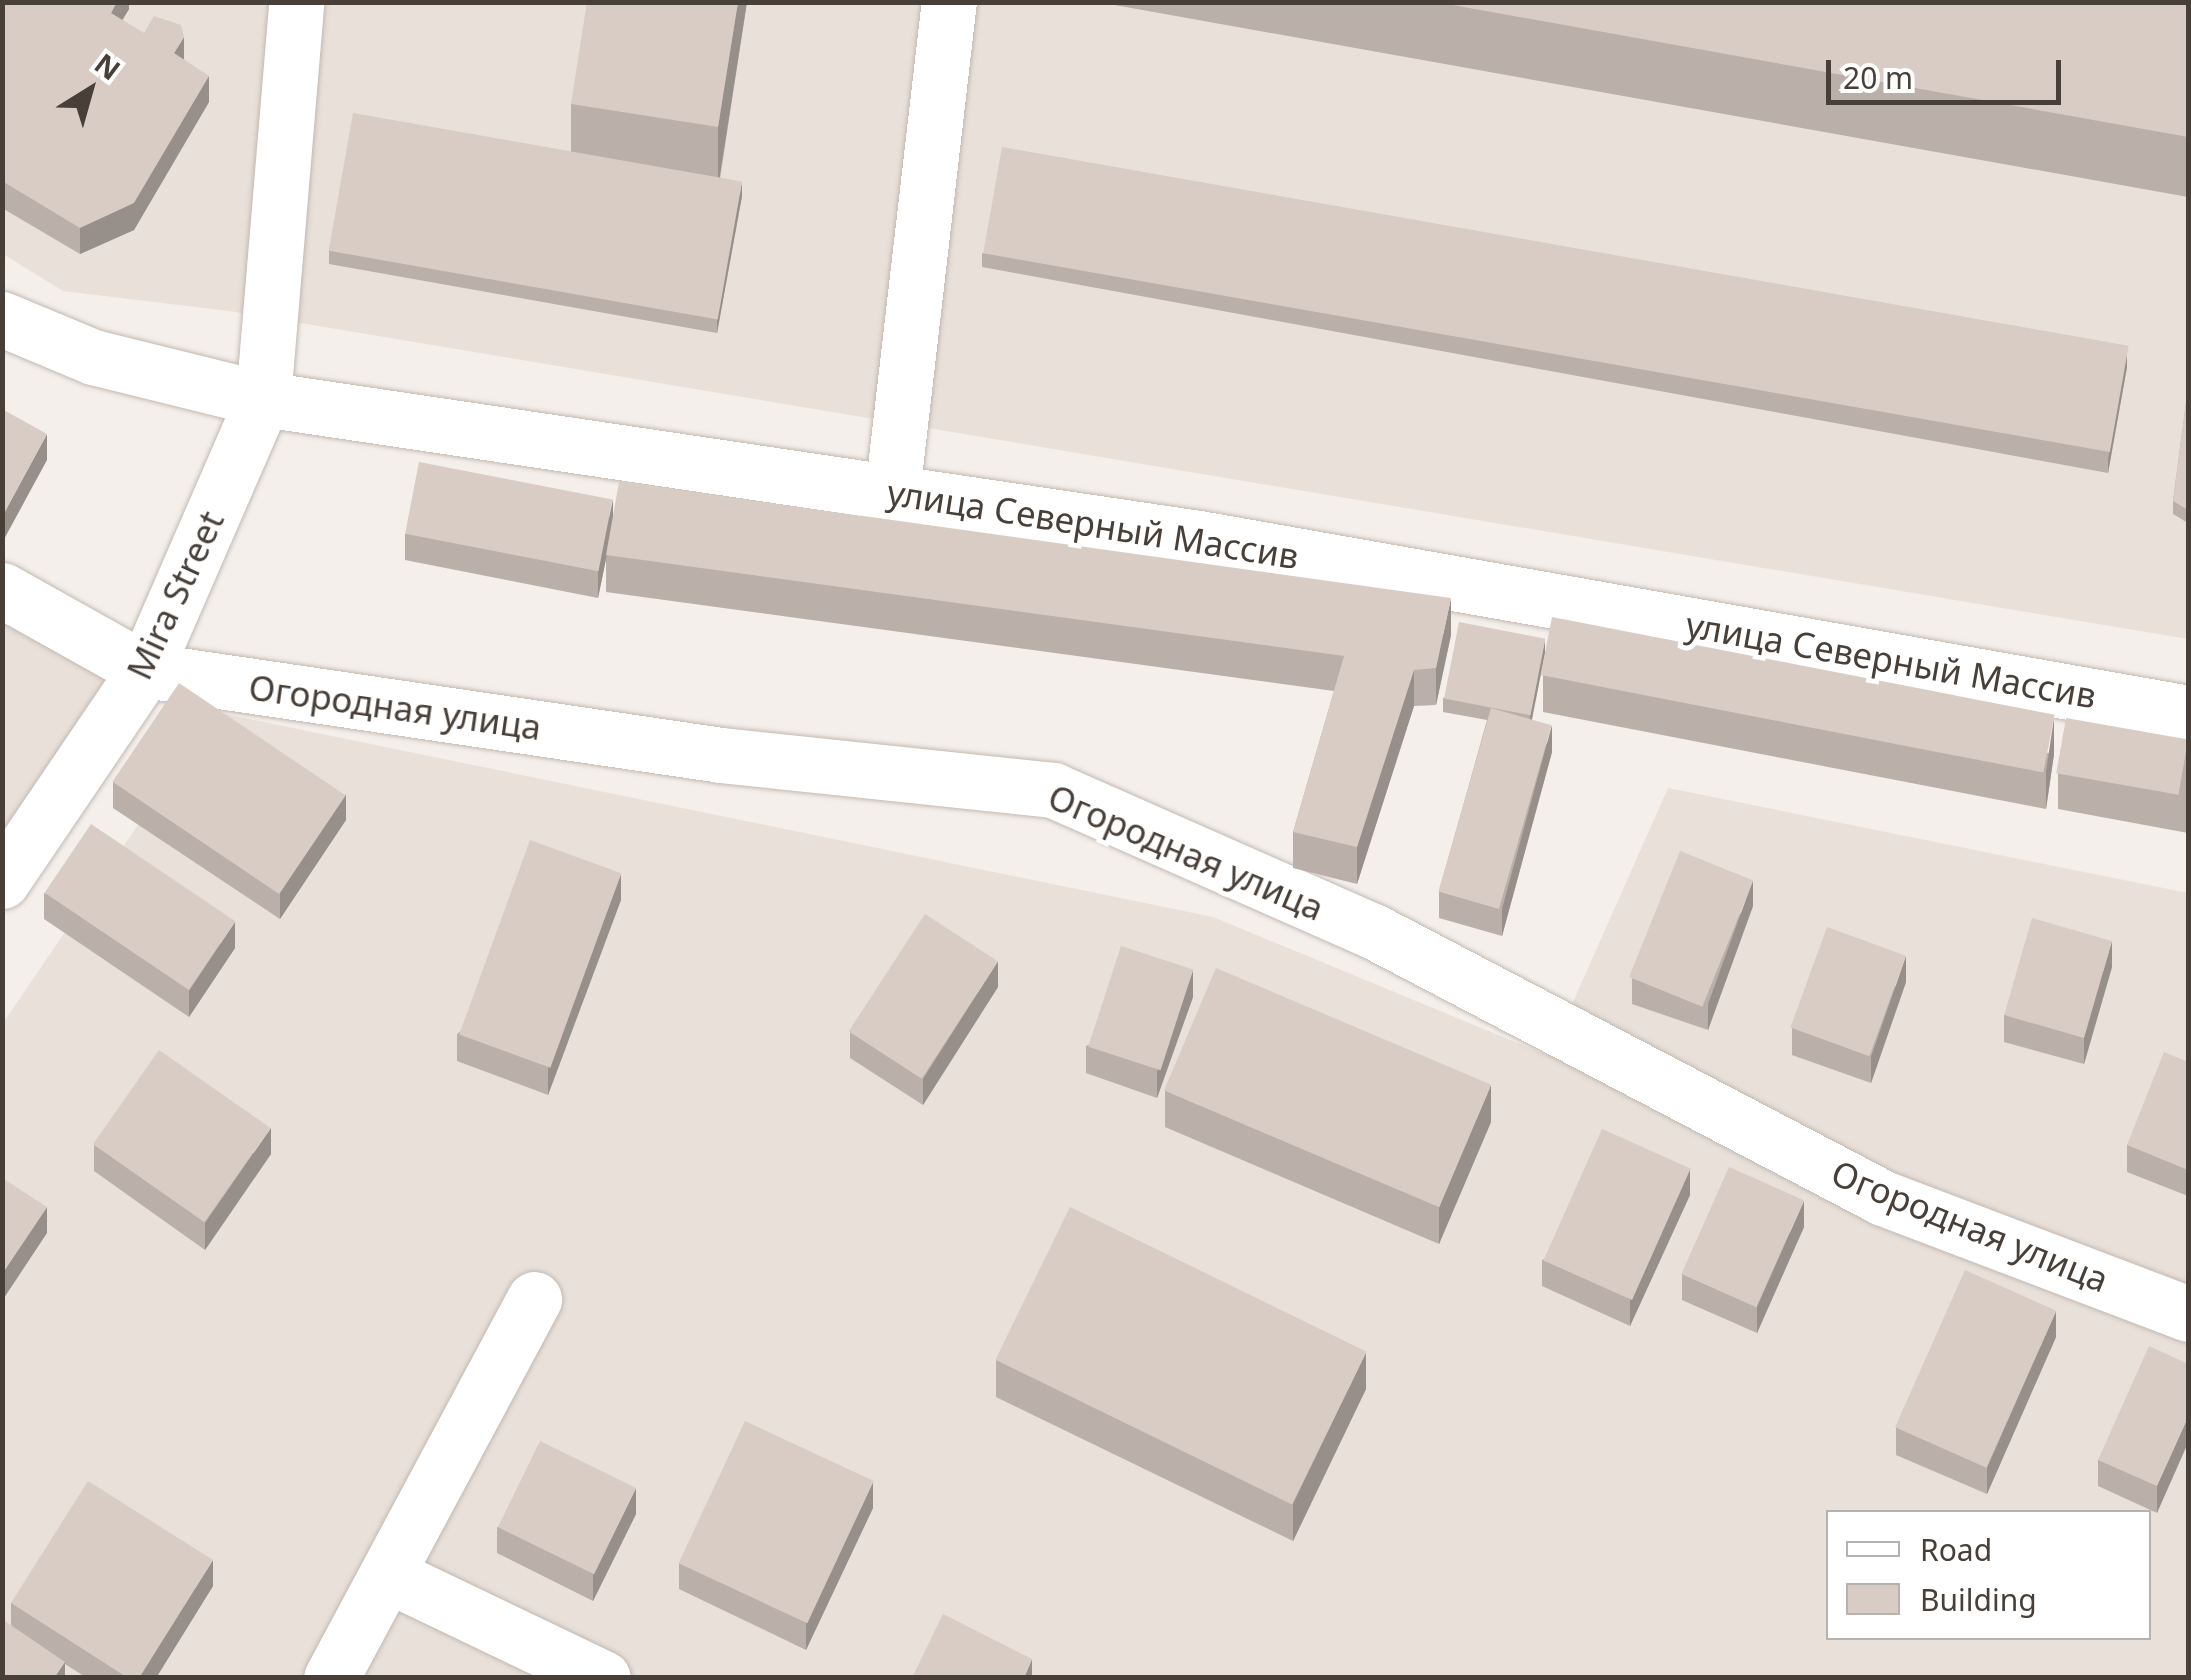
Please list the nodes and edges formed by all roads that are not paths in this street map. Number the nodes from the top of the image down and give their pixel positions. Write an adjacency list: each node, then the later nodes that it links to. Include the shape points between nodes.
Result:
1 (296, 2): 4 (street, Mira Street)
2 (949, 2): 5 (street)
3 (2, 319): 4 (street, улица Северный Массив, via 93,358)
4 (263, 398): 5 (street, улица Северный Массив); 7 (street, Mira Street)
5 (892, 493): 8 (street, улица Северный Массив, via 1199,538)
6 (2, 590): 7 (street, Огородная улица)
7 (145, 670): 9 (street, Mira Street); 11 (street, Огородная улица, via 721,756 1053,790 1372,931 1883,1198)
8 (2188, 713)
9 (2, 881)
10 (534, 1299): 12 (street)
11 (2188, 1314)
12 (390, 1576): 13 (street); 14 (street)
13 (332, 1678)
14 (603, 1678)

